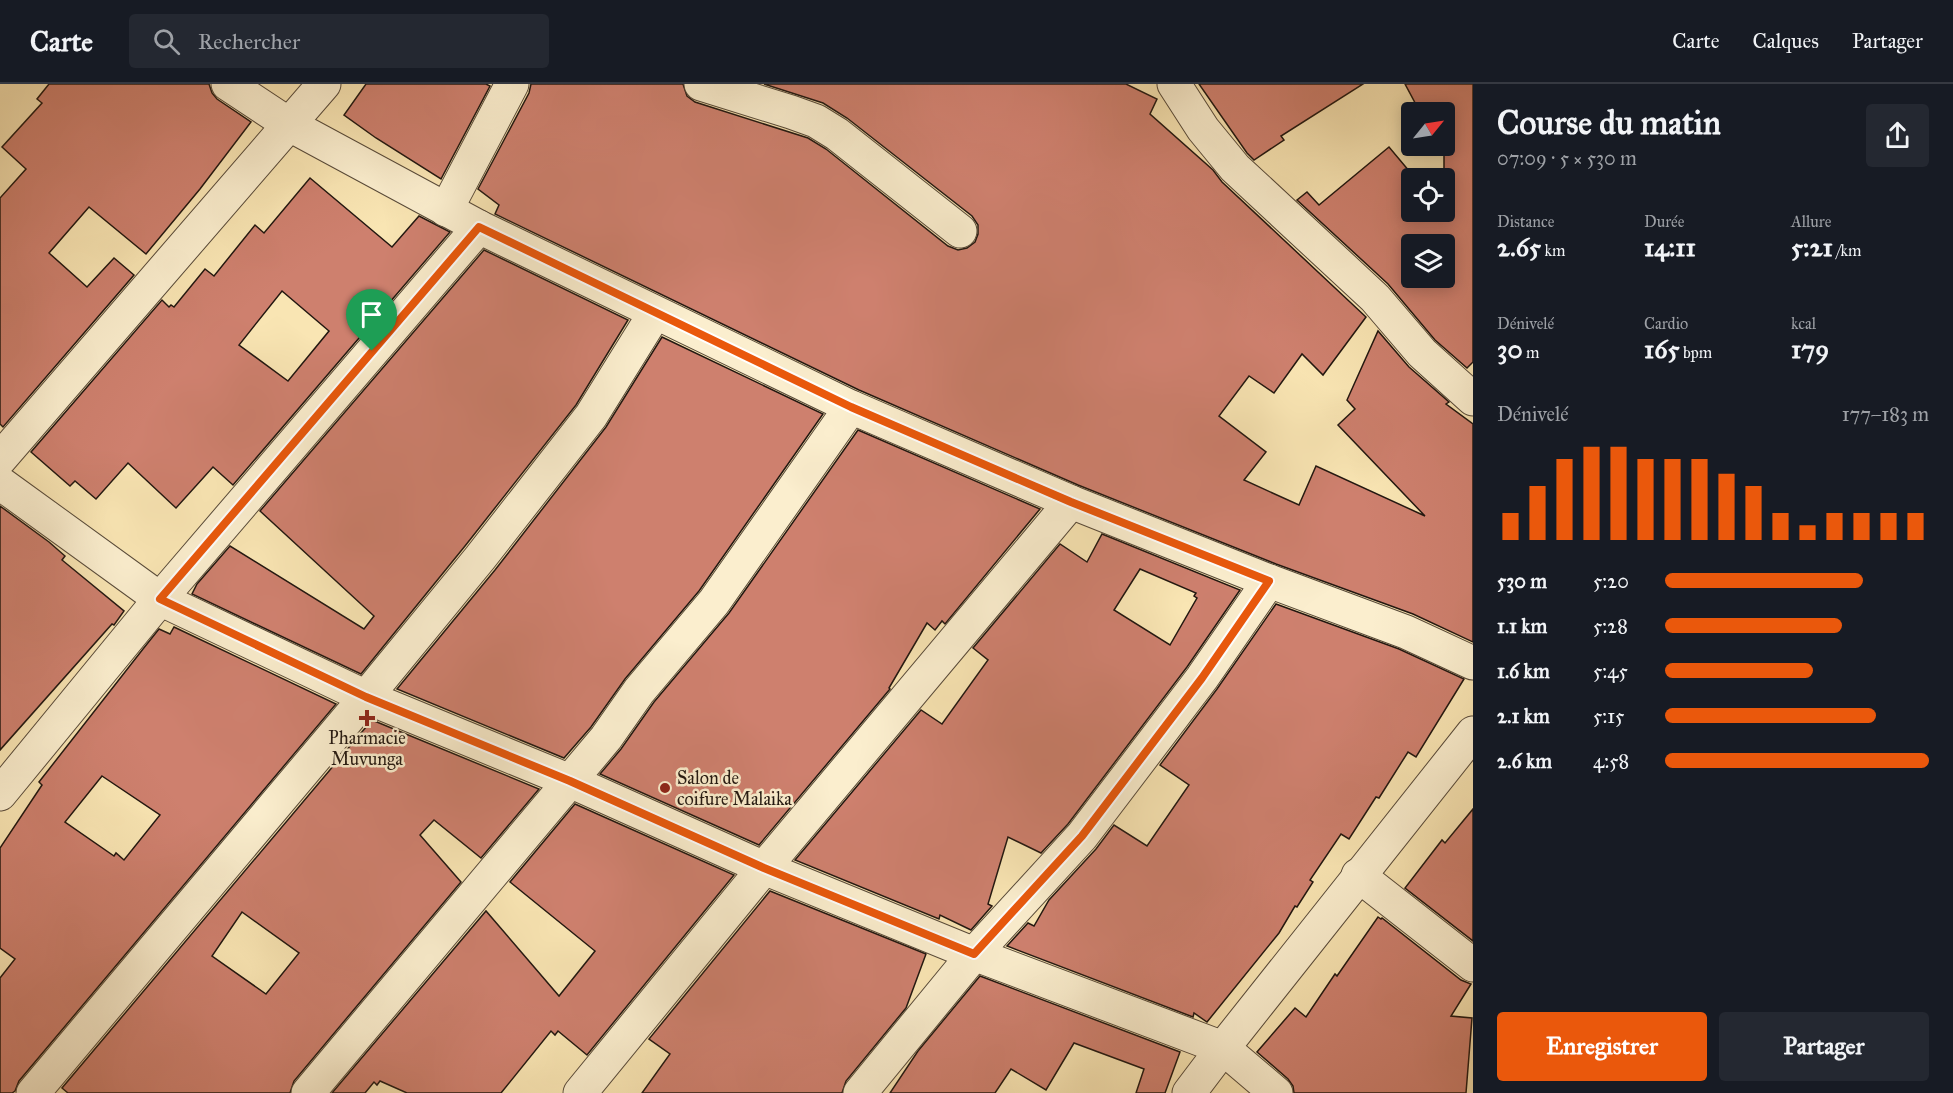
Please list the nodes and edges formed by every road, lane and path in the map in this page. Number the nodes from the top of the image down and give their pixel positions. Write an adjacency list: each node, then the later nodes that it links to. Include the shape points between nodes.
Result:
1 (228, 84): 6 (street)
2 (324, 84): 6 (street)
3 (512, 84): 7 (street)
4 (701, 84): 9 (street, via 816,121)
5 (1174, 84): 11 (street, via 1235,168 1375,298 1422,353)
6 (290, 124): 7 (street); 13 (street)
7 (446, 210): 8 (street)
8 (479, 227): 10 (street); 17 (street)
9 (960, 231)
10 (655, 313): 12 (street); 19 (street, via 591,416)
11 (1473, 399)
12 (851, 407): 15 (street); 21 (street, via 714,602)
13 (0, 459)
14 (0, 483): 17 (street)
15 (1071, 502): 16 (street); 23 (street)
16 (1269, 581): 18 (street); 25 (street, via 1202,678 1082,836)
17 (160, 599): 19 (street); 22 (street)
18 (1473, 663)
19 (366, 697): 21 (street); 28 (street)
20 (1473, 733): 24 (street)
21 (570, 781): 23 (street); 29 (street)
22 (0, 794)
23 (764, 868): 25 (street); 30 (street)
24 (1358, 875): 26 (street); 27 (street)
25 (974, 954): 27 (street); 31 (street)
26 (1473, 965)
27 (1223, 1048): 32 (street); 33 (street)
28 (33, 1093)
29 (308, 1093)
30 (580, 1093)
31 (860, 1093)
32 (1189, 1093)
33 (1276, 1093)

